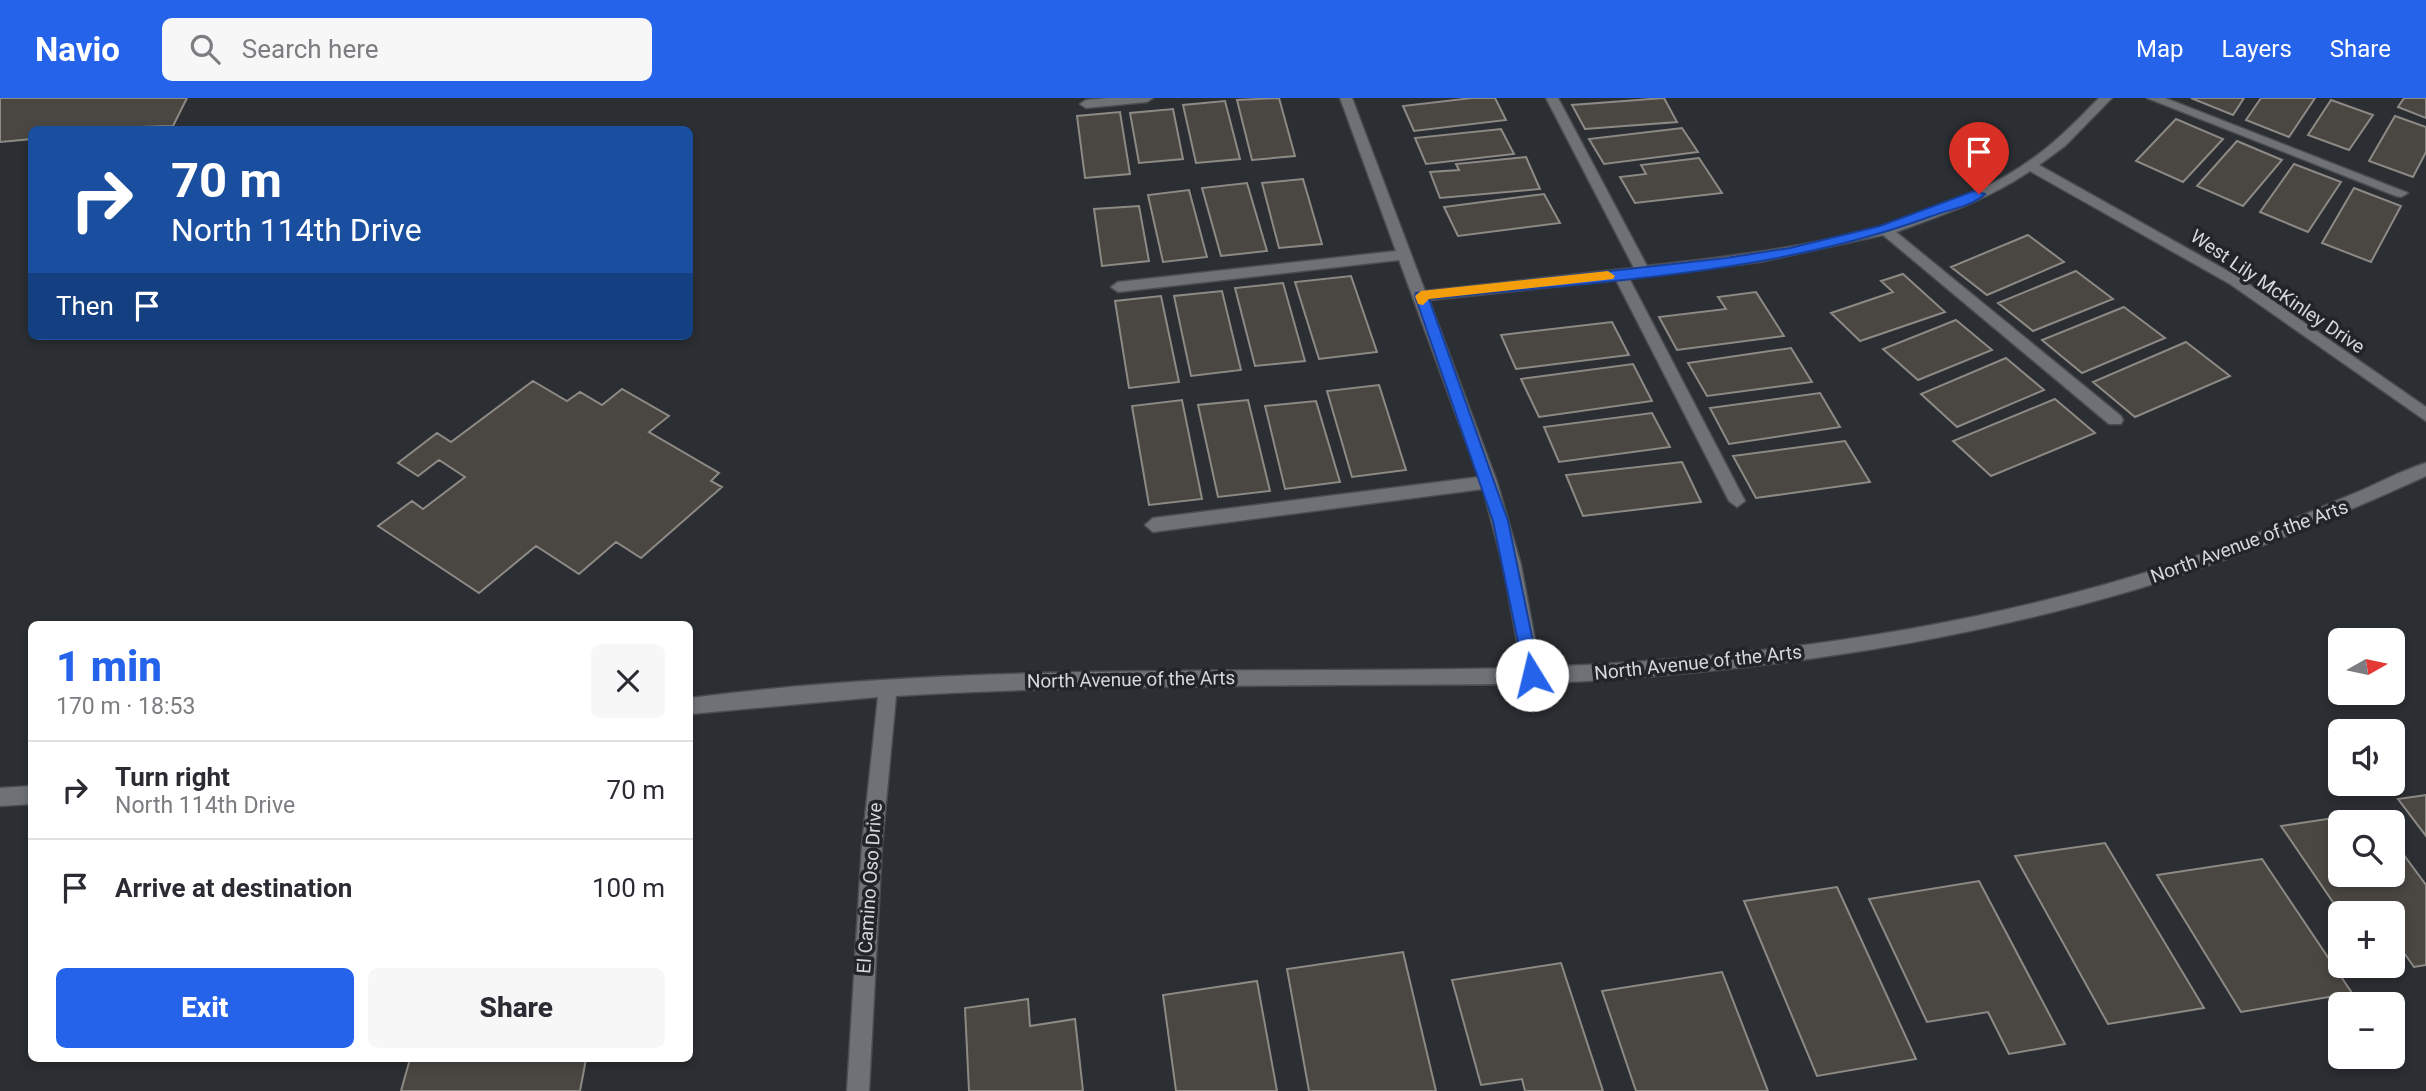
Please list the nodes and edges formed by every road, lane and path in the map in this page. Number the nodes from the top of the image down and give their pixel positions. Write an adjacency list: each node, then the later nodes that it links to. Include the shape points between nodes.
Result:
1 (1147, 98): 6 (street)
2 (1346, 98): 10 (street)
3 (1552, 98): 11 (street)
4 (2106, 98): 7 (street)
5 (2153, 98): 8 (street)
6 (1086, 104)
7 (2031, 166): 9 (street, via 1979,194); 15 (street, West Lily McKinley Drive, via 2235,281)
8 (2401, 192)
9 (1884, 229): 11 (street, via 1768,256); 16 (street)
10 (1406, 255): 13 (street); 14 (street)
11 (1643, 272): 12 (street)
12 (1620, 274): 14 (street); 19 (street)
13 (1118, 287)
14 (1421, 296): 18 (street)
15 (2426, 415)
16 (2115, 420)
17 (2426, 470): 21 (street, North Avenue of the Arts, via 2211,558 2135,583 1981,622 1742,660)
18 (1489, 482): 20 (street); 21 (street, via 1512,565)
19 (1737, 501)
20 (1153, 525)
21 (1532, 675): 22 (street, North Avenue of the Arts, via 1024,680)
22 (888, 687): 23 (street, North Avenue of the Arts); 26 (street, El Camino Oso Drive, via 872,845)
23 (693, 706)
24 (28, 794): 25 (street)
25 (0, 797)
26 (858, 1091)

